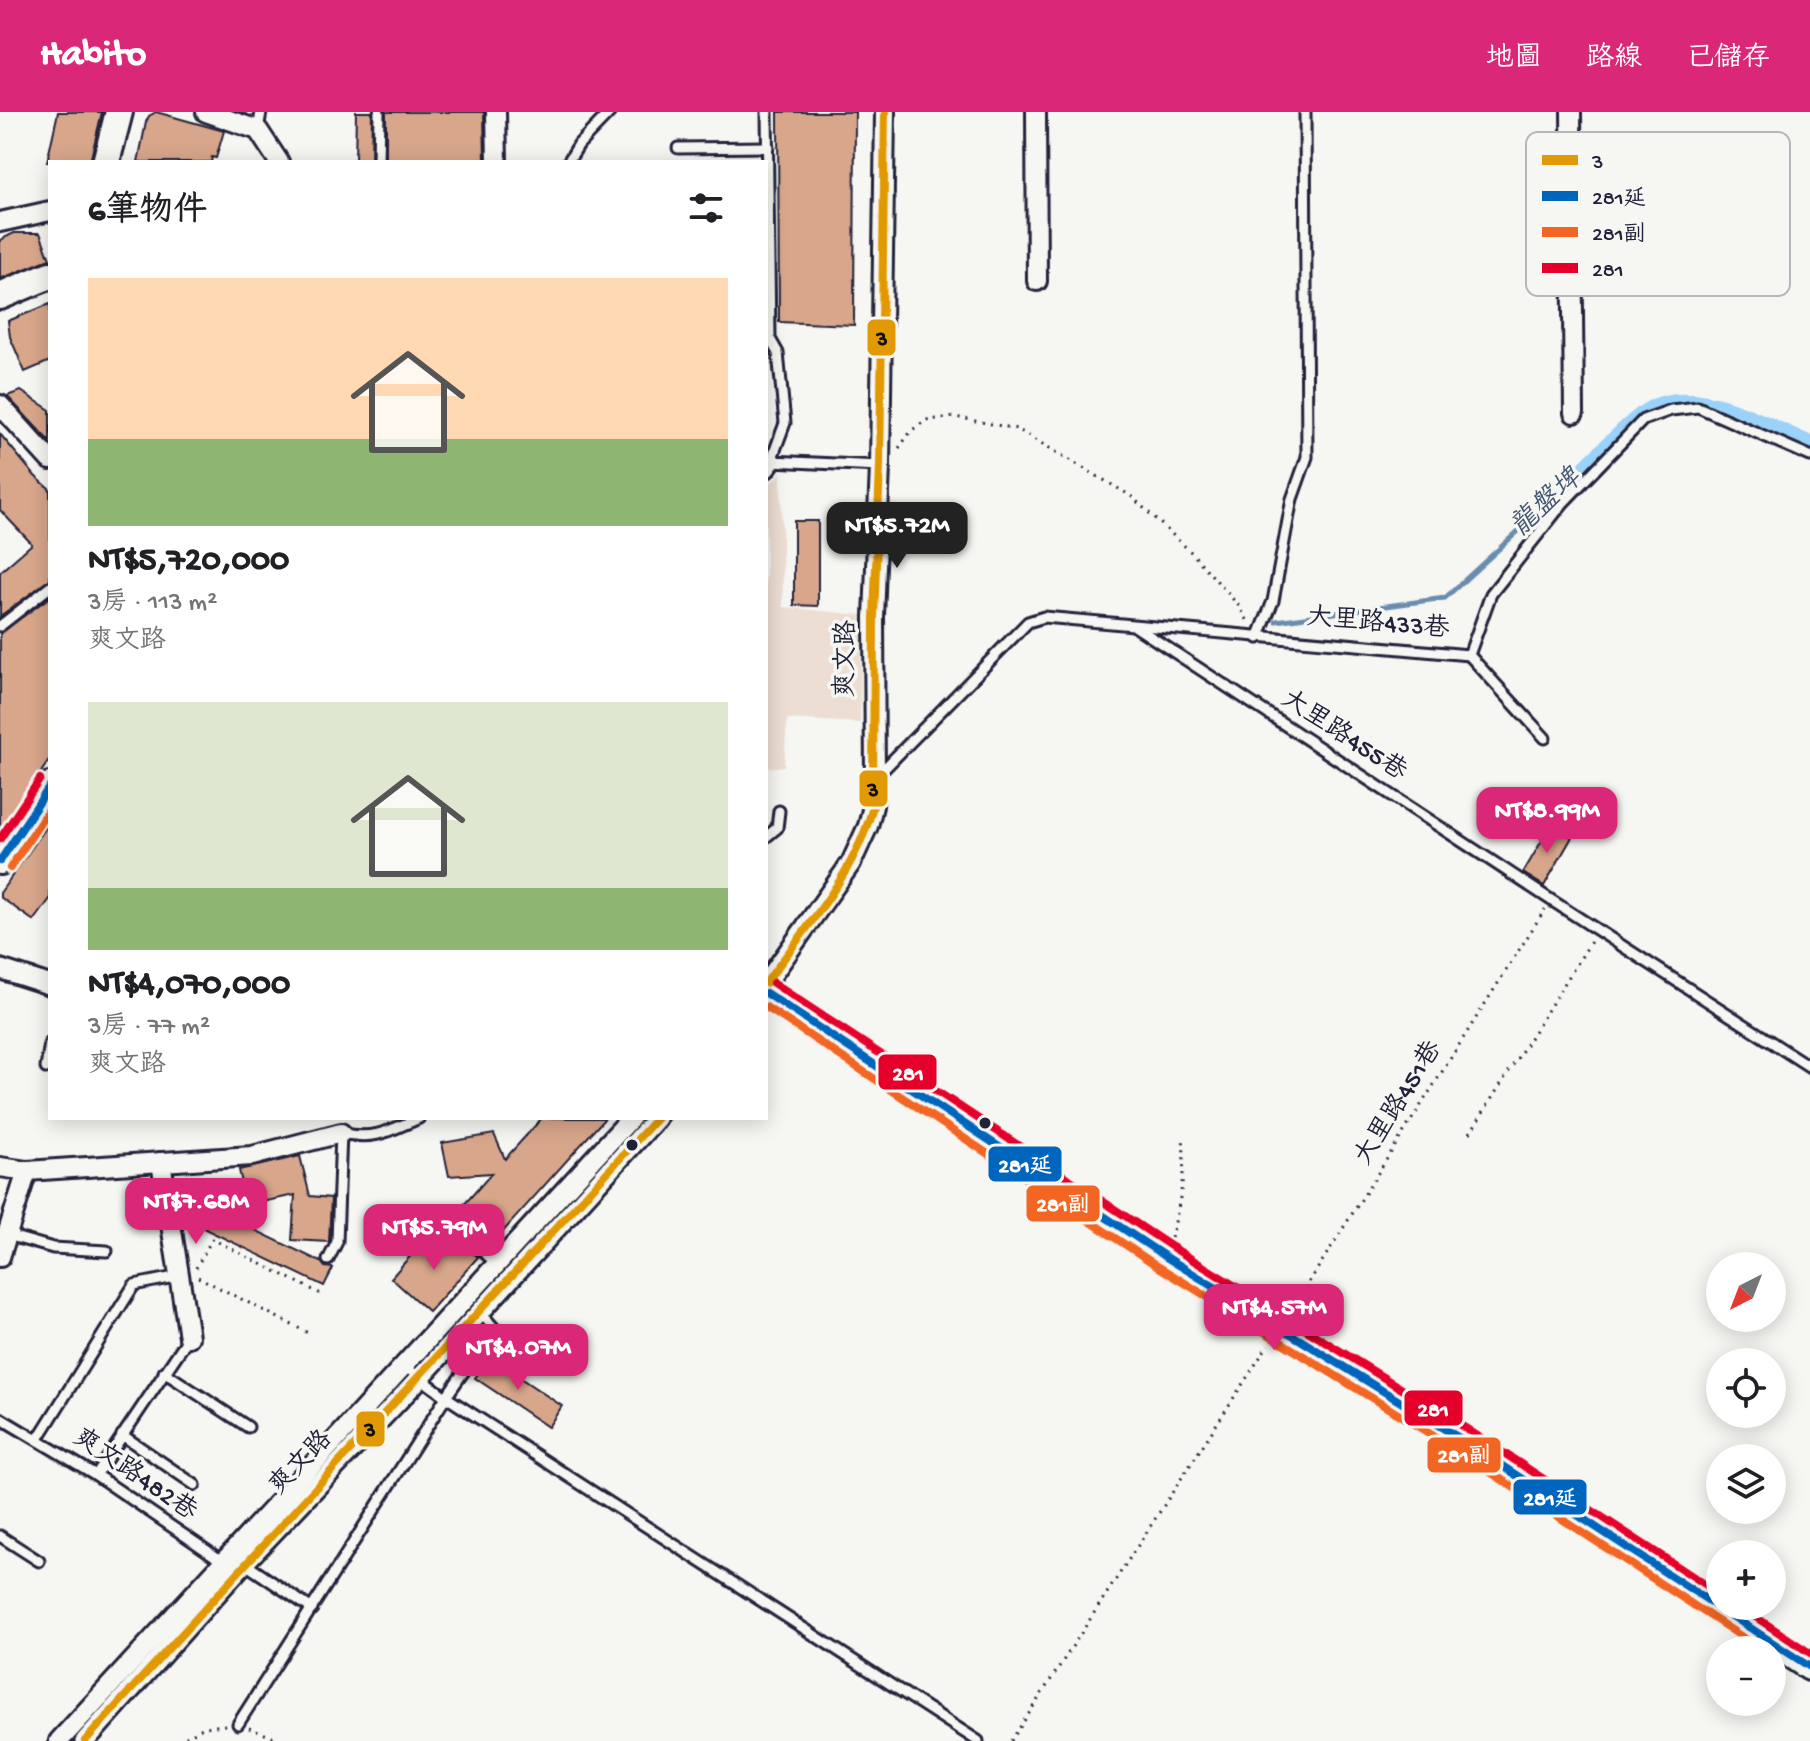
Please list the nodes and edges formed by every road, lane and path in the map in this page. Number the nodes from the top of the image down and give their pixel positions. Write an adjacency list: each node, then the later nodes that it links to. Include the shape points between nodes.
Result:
1 (119, 112): 15 (street)
2 (206, 112): 11 (street)
3 (379, 112): 17 (lane)
4 (496, 112): 18 (street)
5 (610, 112): 19 (lane)
6 (767, 112): 13 (lane)
7 (885, 112): 32 (street, 爽文路)
8 (1036, 112): 23 (street)
9 (1305, 112): 36 (lane, via 1307,457 1292,499 1273,601)
10 (1571, 112): 12 (street)
11 (260, 121): 16 (street)
12 (1571, 132)
13 (768, 147): 14 (lane); 26 (lane)
14 (678, 148)
15 (107, 160)
16 (278, 160)
17 (378, 160)
18 (497, 160)
19 (569, 160)
20 (48, 211): 21 (street)
21 (0, 222)
22 (48, 276): 24 (street)
23 (1037, 281)
24 (0, 296)
25 (1573, 296): 28 (street)
26 (768, 337): 31 (lane, via 778,353 785,423)
27 (0, 405): 30 (street)
28 (1574, 413)
29 (1810, 456): 37 (lane, 大里路433巷, via 1698,407 1643,420 1563,503 1491,594)
30 (48, 458)
31 (768, 464): 32 (lane)
32 (880, 466): 36 (path, via 892,460 912,430 927,420 955,417 1017,429 1131,496 1202,564 1239,606); 39 (street, 爽文路)
33 (48, 589): 34 (lane)
34 (0, 626)
35 (1134, 626): 36 (lane, 大里路433巷); 39 (lane, 大里路433巷, via 1044,617 1028,622); 44 (lane, 大里路455巷)
36 (1258, 638): 37 (lane, 大里路433巷)
37 (1469, 655): 38 (lane)
38 (1545, 738)
39 (875, 778): 47 (street, 爽文路, via 868,826 851,863)
40 (48, 789): 43 (street)
41 (779, 811): 42 (lane, via 777,828)
42 (768, 835)
43 (0, 860)
44 (1551, 900): 45 (lane, 大里路455巷); 72 (path, 大里路451巷)
45 (1598, 930): 51 (lane, 大里路455巷); 57 (path)
46 (0, 969): 48 (street)
47 (768, 980)
48 (48, 984)
49 (768, 994): 66 (street)
50 (48, 1056): 52 (lane)
51 (1810, 1067)
52 (46, 1068)
53 (415, 1120): 56 (lane, via 377,1137)
54 (629, 1120): 68 (street, 爽文路)
55 (655, 1120): 71 (street, 爽文路)
56 (341, 1133): 59 (street, via 252,1156); 67 (lane, via 337,1242)
57 (1470, 1133)
58 (1183, 1136): 66 (path, via 1179,1208)
59 (161, 1162): 61 (street); 69 (street)
60 (0, 1167): 61 (street)
61 (27, 1171): 63 (street)
62 (426, 1212): 68 (lane, via 444,1217)
63 (7, 1235): 64 (lane, via 53,1248); 65 (street)
64 (107, 1251)
65 (0, 1257)
66 (1166, 1257): 72 (street)
67 (328, 1260)
68 (497, 1264): 75 (street, 爽文路)
69 (180, 1276): 74 (street); 82 (lane, via 134,1285)
70 (325, 1296): 73 (path, via 212,1239 193,1274)
71 (479, 1310): 77 (street, 爽文路); 78 (lane, via 494,1328)
72 (1281, 1326): 90 (street); 95 (path, 大里路451巷)
73 (312, 1335)
74 (189, 1337): 76 (lane)
75 (404, 1366): 77 (lane); 87 (street, 爽文路)
76 (164, 1372): 80 (lane); 81 (lane)
77 (419, 1379): 78 (lane); 88 (street, 爽文路)
78 (446, 1397): 89 (lane); 94 (lane)
79 (0, 1418): 82 (lane, 爽文路482巷)
80 (248, 1427)
81 (122, 1435): 83 (lane); 84 (lane)
82 (38, 1439): 83 (lane, 爽文路482巷)
83 (96, 1475): 87 (lane, 爽文路482巷)
84 (195, 1485)
85 (0, 1536): 86 (lane)
86 (39, 1561)
87 (223, 1563): 88 (lane); 92 (street, 爽文路)
88 (244, 1563): 89 (lane); 93 (street, 爽文路)
89 (312, 1609): 91 (lane)
90 (1810, 1667)
91 (238, 1724)
92 (59, 1741)
93 (85, 1741)
94 (978, 1741)
95 (1011, 1741)

